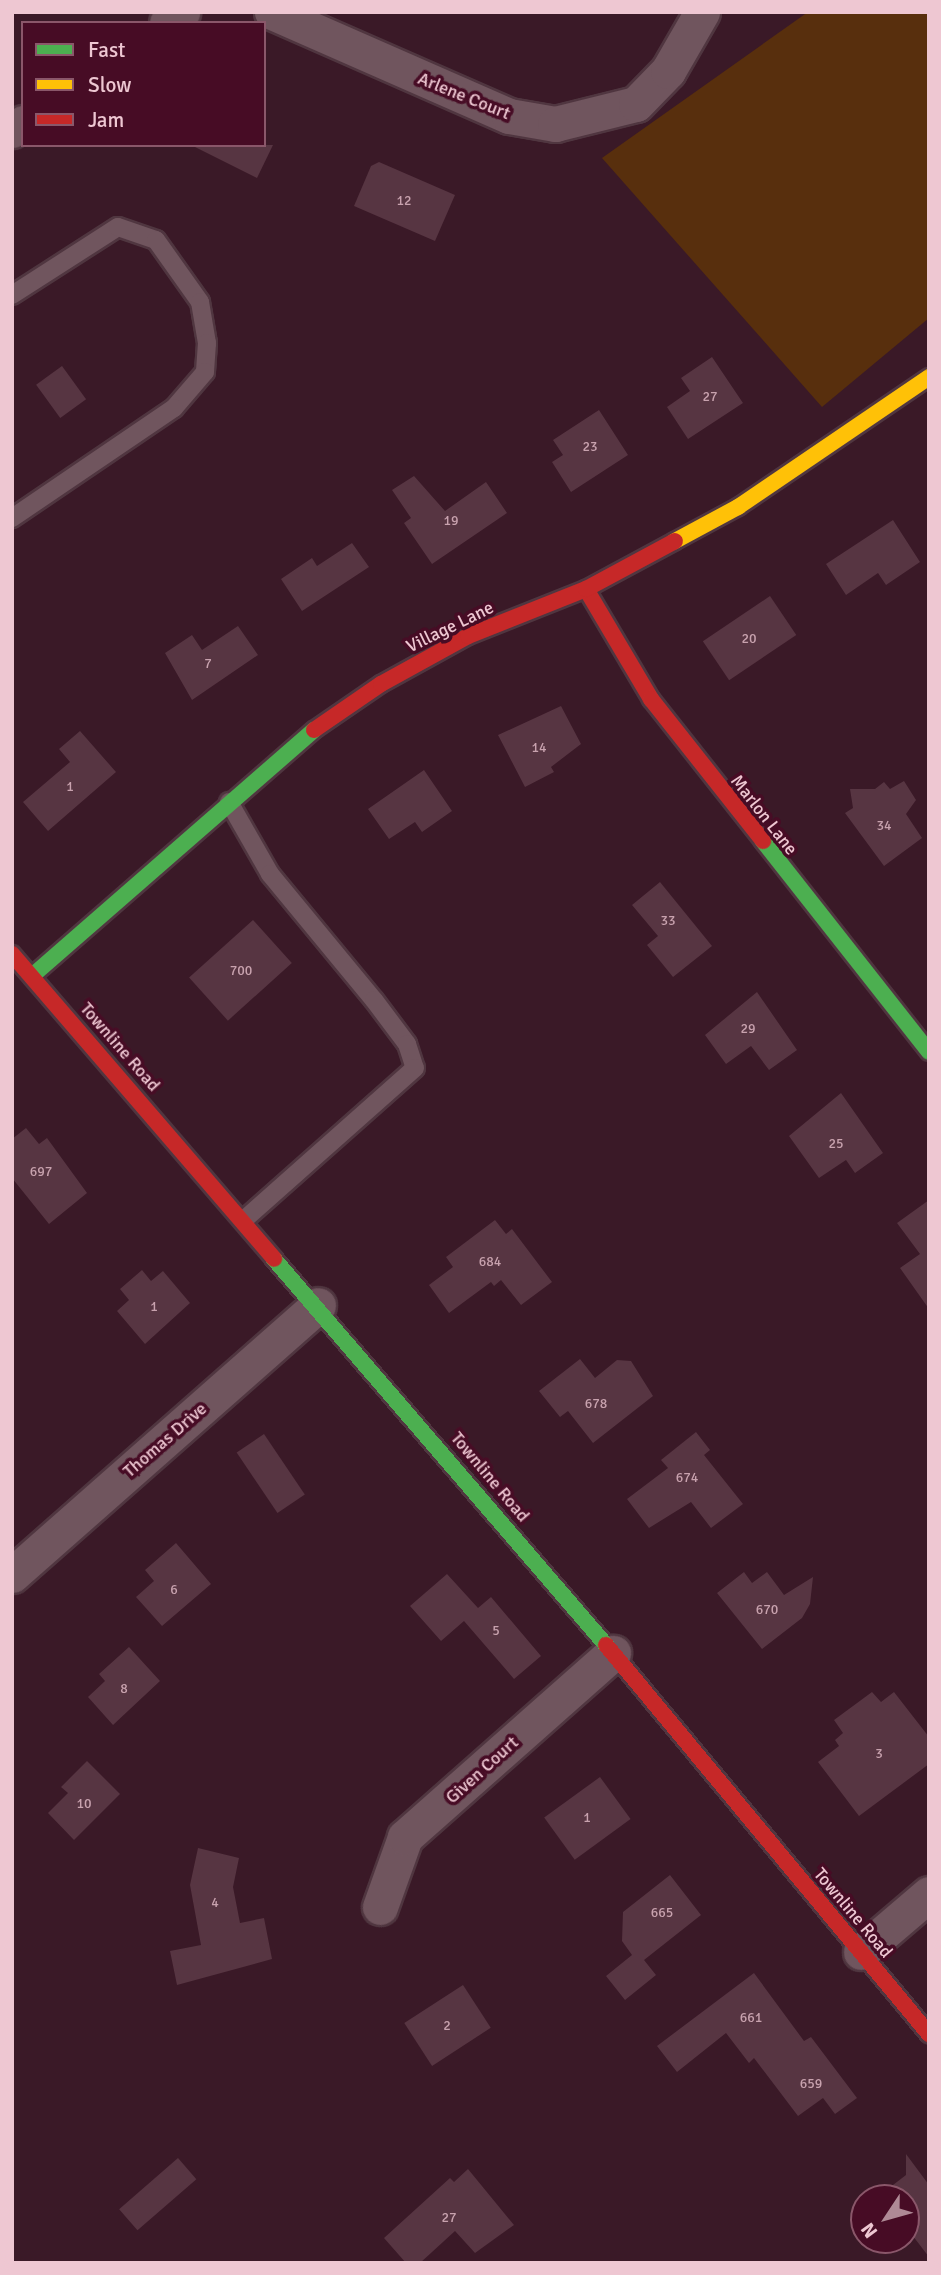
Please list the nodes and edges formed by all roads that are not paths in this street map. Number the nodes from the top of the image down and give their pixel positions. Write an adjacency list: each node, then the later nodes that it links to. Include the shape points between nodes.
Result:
1 (272, 12): 2 (street, Arlene Court, via 509,116 555,124 636,104 668,71)
2 (702, 12)
3 (12, 295): 5 (lane, via 118,227 156,240 200,302 207,343 205,372 174,408)
4 (929, 377): 6 (street, Village Lane, via 738,507)
5 (12, 518)
6 (586, 589): 7 (street, Village Lane, via 468,636 381,684 303,738); 10 (street, Marlon Lane, via 659,710)
7 (229, 802): 9 (street, Village Lane); 11 (lane, via 270,874 407,1044 415,1068)
8 (12, 954): 9 (street, Townline Road)
9 (32, 976): 11 (street, Townline Road)
10 (929, 1052)
11 (244, 1220): 12 (street, Townline Road)
12 (318, 1305): 13 (street, Thomas Drive); 14 (street, Townline Road)
13 (12, 1575)
14 (614, 1653): 16 (street, Given Court, via 405,1837); 17 (street, Townline Road)
15 (929, 1894): 17 (street)
16 (380, 1907)
17 (861, 1952): 18 (street, Townline Road)
18 (929, 2034)

